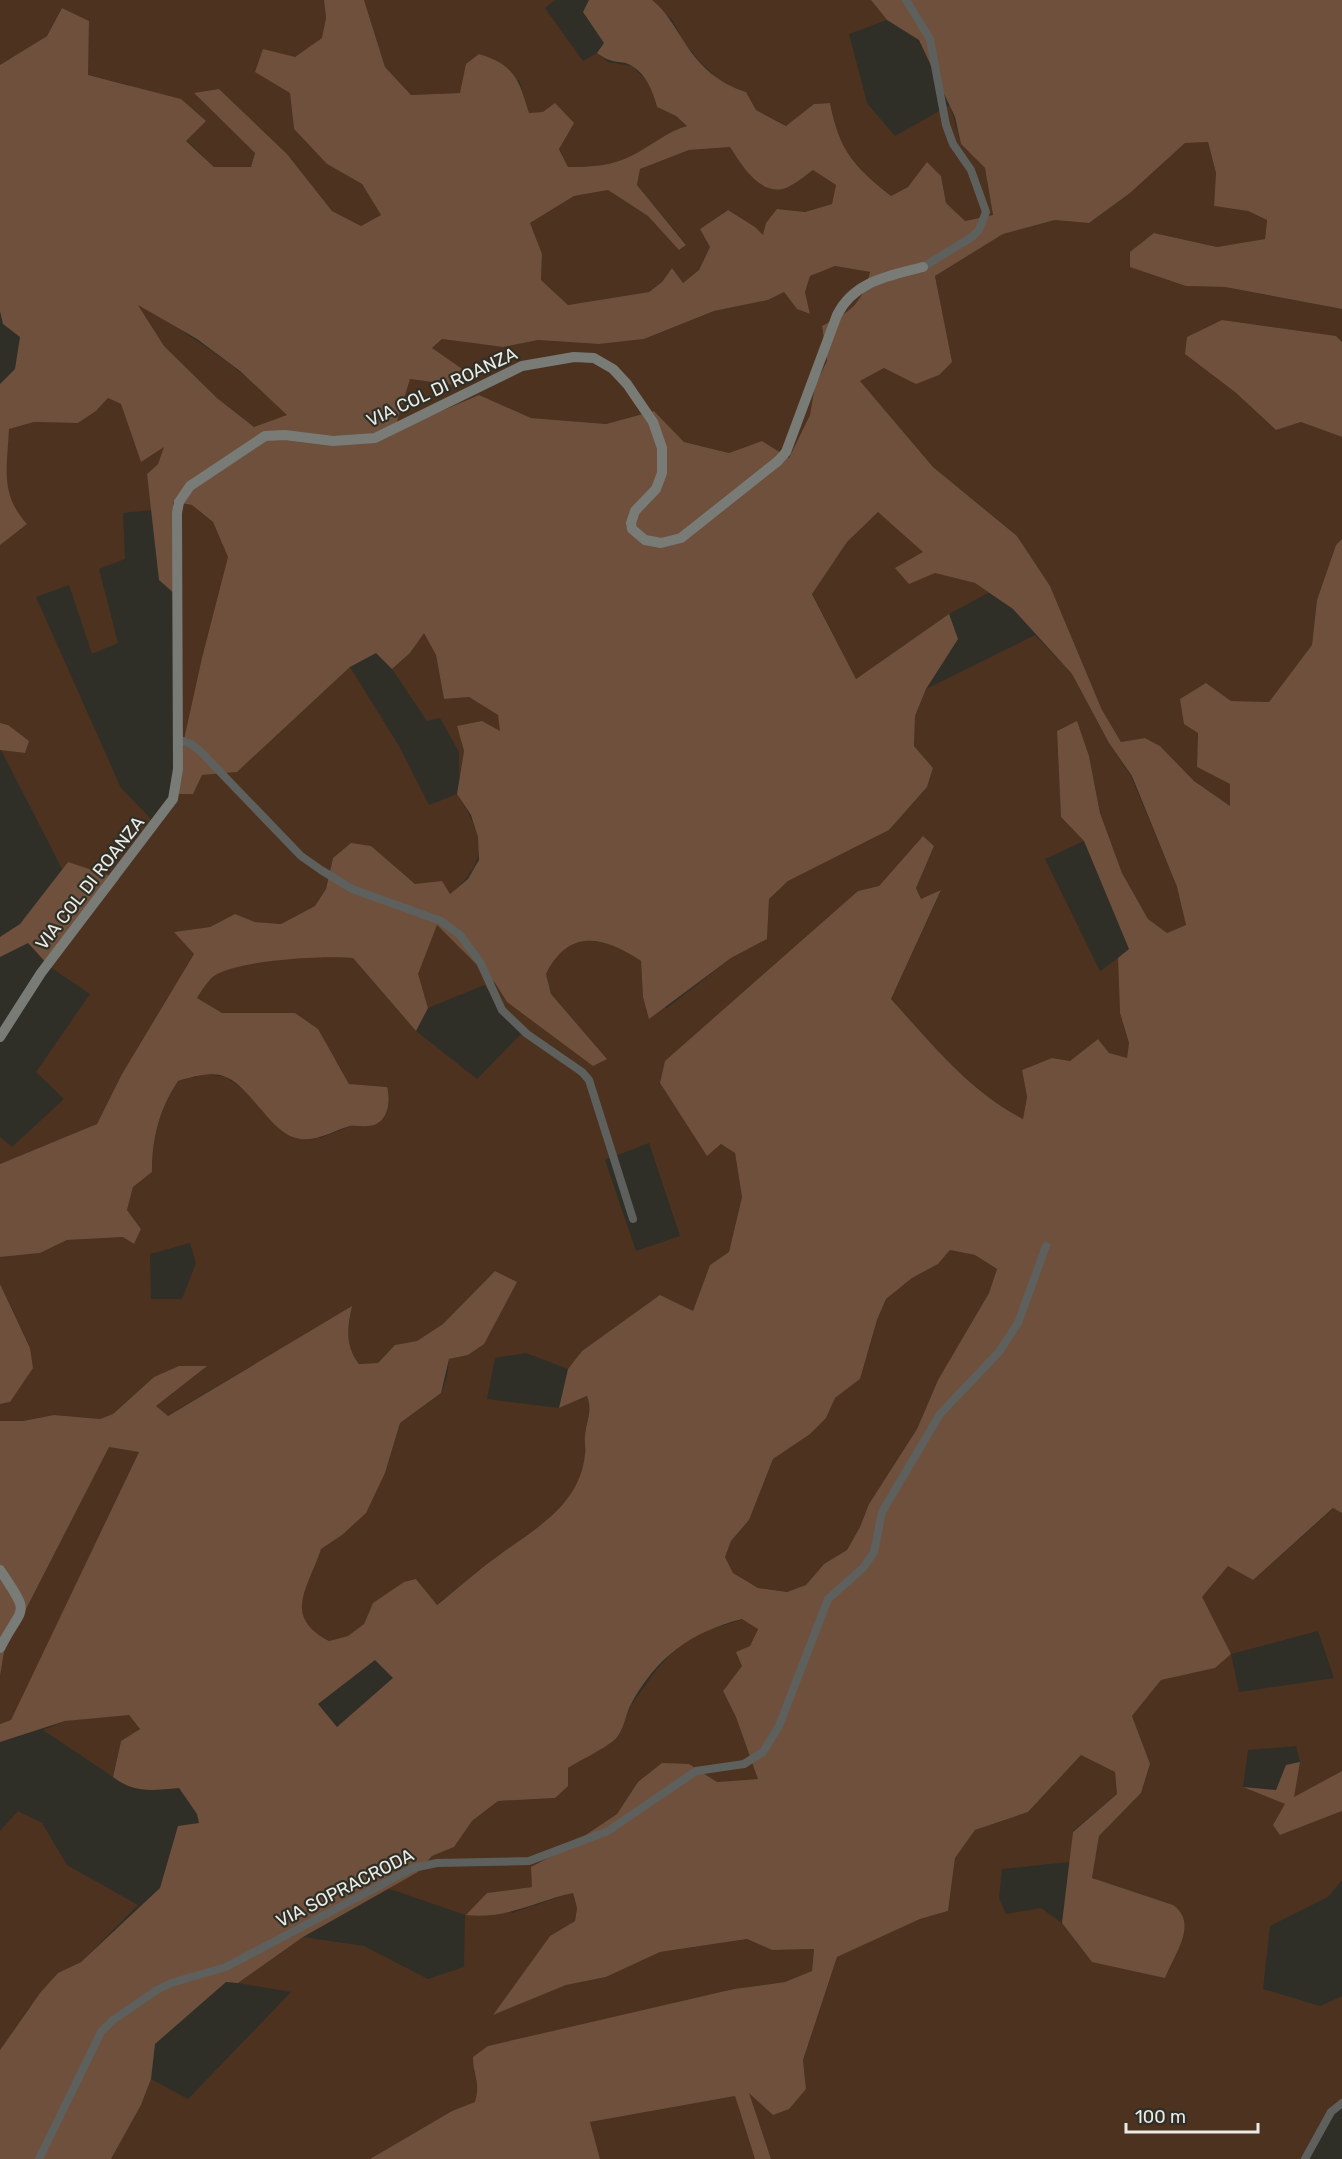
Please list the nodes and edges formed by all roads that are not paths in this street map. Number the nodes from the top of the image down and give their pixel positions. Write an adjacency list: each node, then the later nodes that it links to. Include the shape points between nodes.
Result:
1 (906, 0): 2 (street, VIA COL DI ROANZA, via 930,39 946,125 953,144 971,170 986,212 972,237)
2 (923, 267): 3 (street, VIA COL DI ROANZA, via 867,283 847,300 837,315 786,452 696,528 672,542 645,540 632,529 635,511 659,482 662,448 653,422 627,384 613,369 594,358 574,357 522,366 375,438 333,441 273,435 257,440 190,486 178,502)
3 (177, 739): 4 (street, VIA COL DI ROANZA, via 176,789 169,808 41,973); 5 (street, via 200,751 301,856 321,870 352,889 441,921 460,935 480,962 507,1016 590,1080)
4 (0, 1037)
5 (633, 1219)
6 (1046, 1246): 10 (street, VIA SOPRACRODA, via 1018,1323 999,1352 940,1414 882,1512 874,1552 863,1568 828,1599 764,1752 744,1764 696,1771 608,1831 529,1861 437,1863 413,1868 226,1967 157,1990 101,2032)
7 (0, 1570): 8 (street, via 21,1607 20,1617)
8 (0, 1648)
9 (1342, 2103): 11 (street, via 1331,2112)
10 (39, 2159)
11 (1305, 2159)

